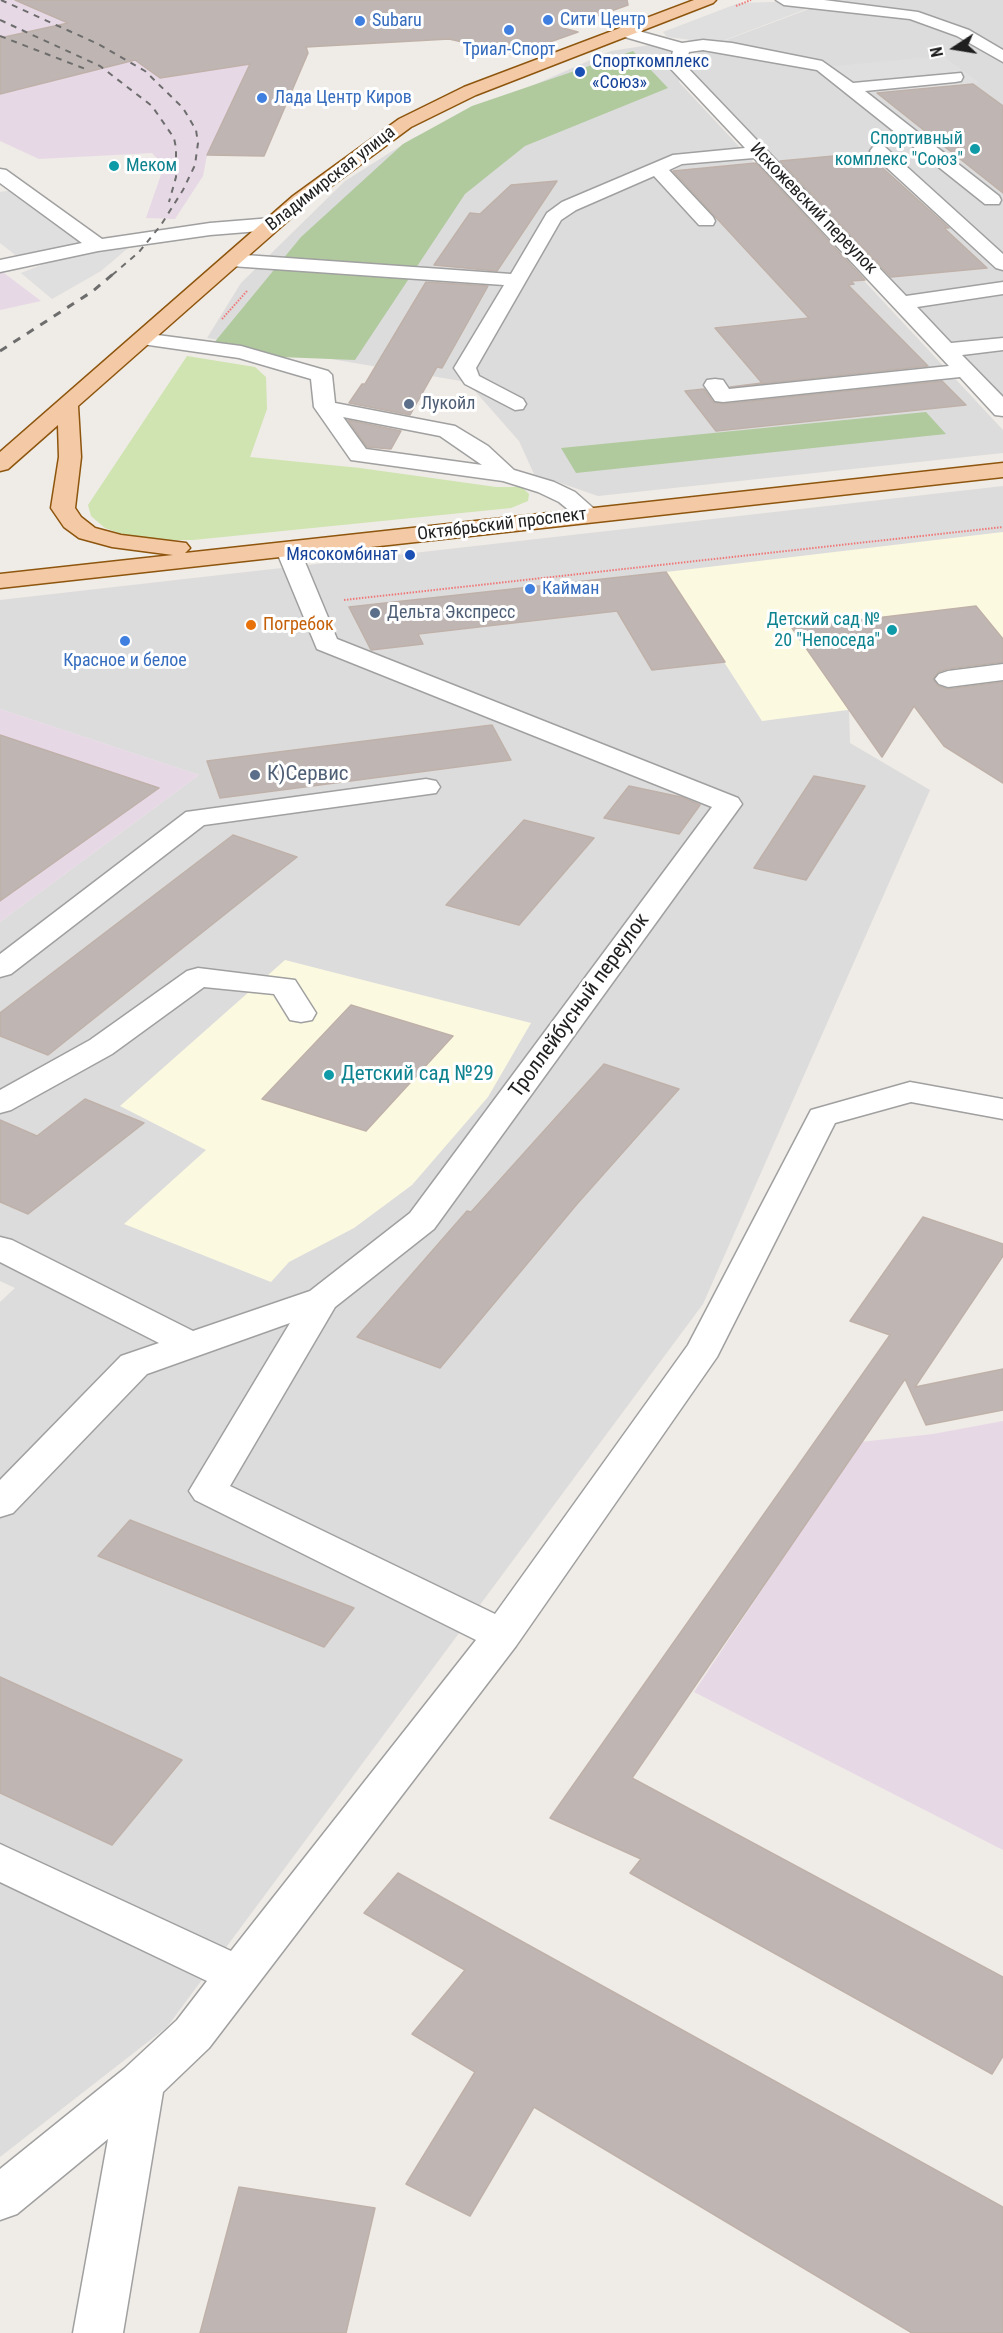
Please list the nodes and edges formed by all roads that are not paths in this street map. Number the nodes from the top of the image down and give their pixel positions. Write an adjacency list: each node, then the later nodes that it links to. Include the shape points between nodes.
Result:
1 (708, 0): 3 (main road, Владимирская улица)
2 (784, 0): 5 (street, via 912,15)
3 (624, 32): 6 (street); 18 (main road, Владимирская улица, via 435,106 346,165)
4 (1003, 38): 5 (street)
5 (984, 44): 7 (street)
6 (682, 48): 9 (street, via 732,48 822,66); 13 (street, Искожевский переулок, via 677,66)
7 (1003, 57)
8 (852, 69): 9 (street)
9 (829, 71): 11 (street)
10 (955, 78): 11 (street)
11 (850, 87): 16 (street)
12 (879, 151): 20 (street)
13 (757, 152): 14 (street, via 680,159); 28 (street, Искожевский переулок)
14 (657, 168): 17 (street); 26 (street, via 595,194 554,217)
15 (0, 174): 19 (street)
16 (992, 200)
17 (706, 221)
18 (272, 224): 19 (street); 22 (main road, Владимирская улица)
19 (98, 245): 21 (street)
20 (995, 248): 23 (street)
21 (70, 251): 24 (street); 25 (street)
22 (231, 260): 26 (street); 29 (main road, Владимирская улица)
23 (1003, 264)
24 (0, 266)
25 (0, 274)
26 (516, 280): 34 (street, via 465,368 472,380)
27 (1003, 288): 28 (street)
28 (903, 303): 31 (street, Искожевский переулок)
29 (142, 339): 35 (street, via 241,352 321,375); 36 (main road, Владимирская улица)
30 (1003, 344): 31 (street)
31 (948, 350): 32 (street, Искожевский переулок)
32 (967, 370): 33 (street, via 723,396); 37 (street, Искожевский переулок)
33 (715, 385)
34 (515, 404)
35 (324, 406): 40 (street, via 447,431 480,450); 40 (street, via 359,455)
36 (68, 407): 38 (main road, Владимирская улица); 43 (main road, via 70,458 63,508 72,522 87,533 120,542)
37 (1003, 410)
38 (0, 464)
39 (1003, 470): 41 (main road, Октябрьский проспект)
40 (506, 475): 41 (street, via 567,497)
41 (589, 515): 42 (main road, Октябрьский проспект)
42 (288, 550): 43 (main road, Октябрьский проспект); 53 (street, Троллейбусный переулок, via 326,644 728,804 422,1221)
43 (240, 555): 44 (main road, Октябрьский проспект)
44 (0, 581)
45 (1003, 672): 46 (street)
46 (948, 679)
47 (426, 787): 48 (street, via 196,818)
48 (0, 968)
49 (301, 1013): 50 (street, via 284,986 198,977 101,1047)
50 (0, 1103)
51 (1003, 1109): 56 (street, via 910,1092 822,1117 704,1349)
52 (0, 1248): 54 (street)
53 (322, 1299): 54 (street, Троллейбусный переулок); 56 (street, via 208,1491)
54 (191, 1345): 55 (street, Троллейбусный переулок, via 134,1365)
55 (0, 1503)
56 (502, 1635): 58 (street)
57 (0, 1862): 58 (street)
58 (238, 1975): 59 (street, via 193,2034)
59 (141, 2083): 60 (street); 61 (street)
60 (0, 2198)
61 (98, 2333)

